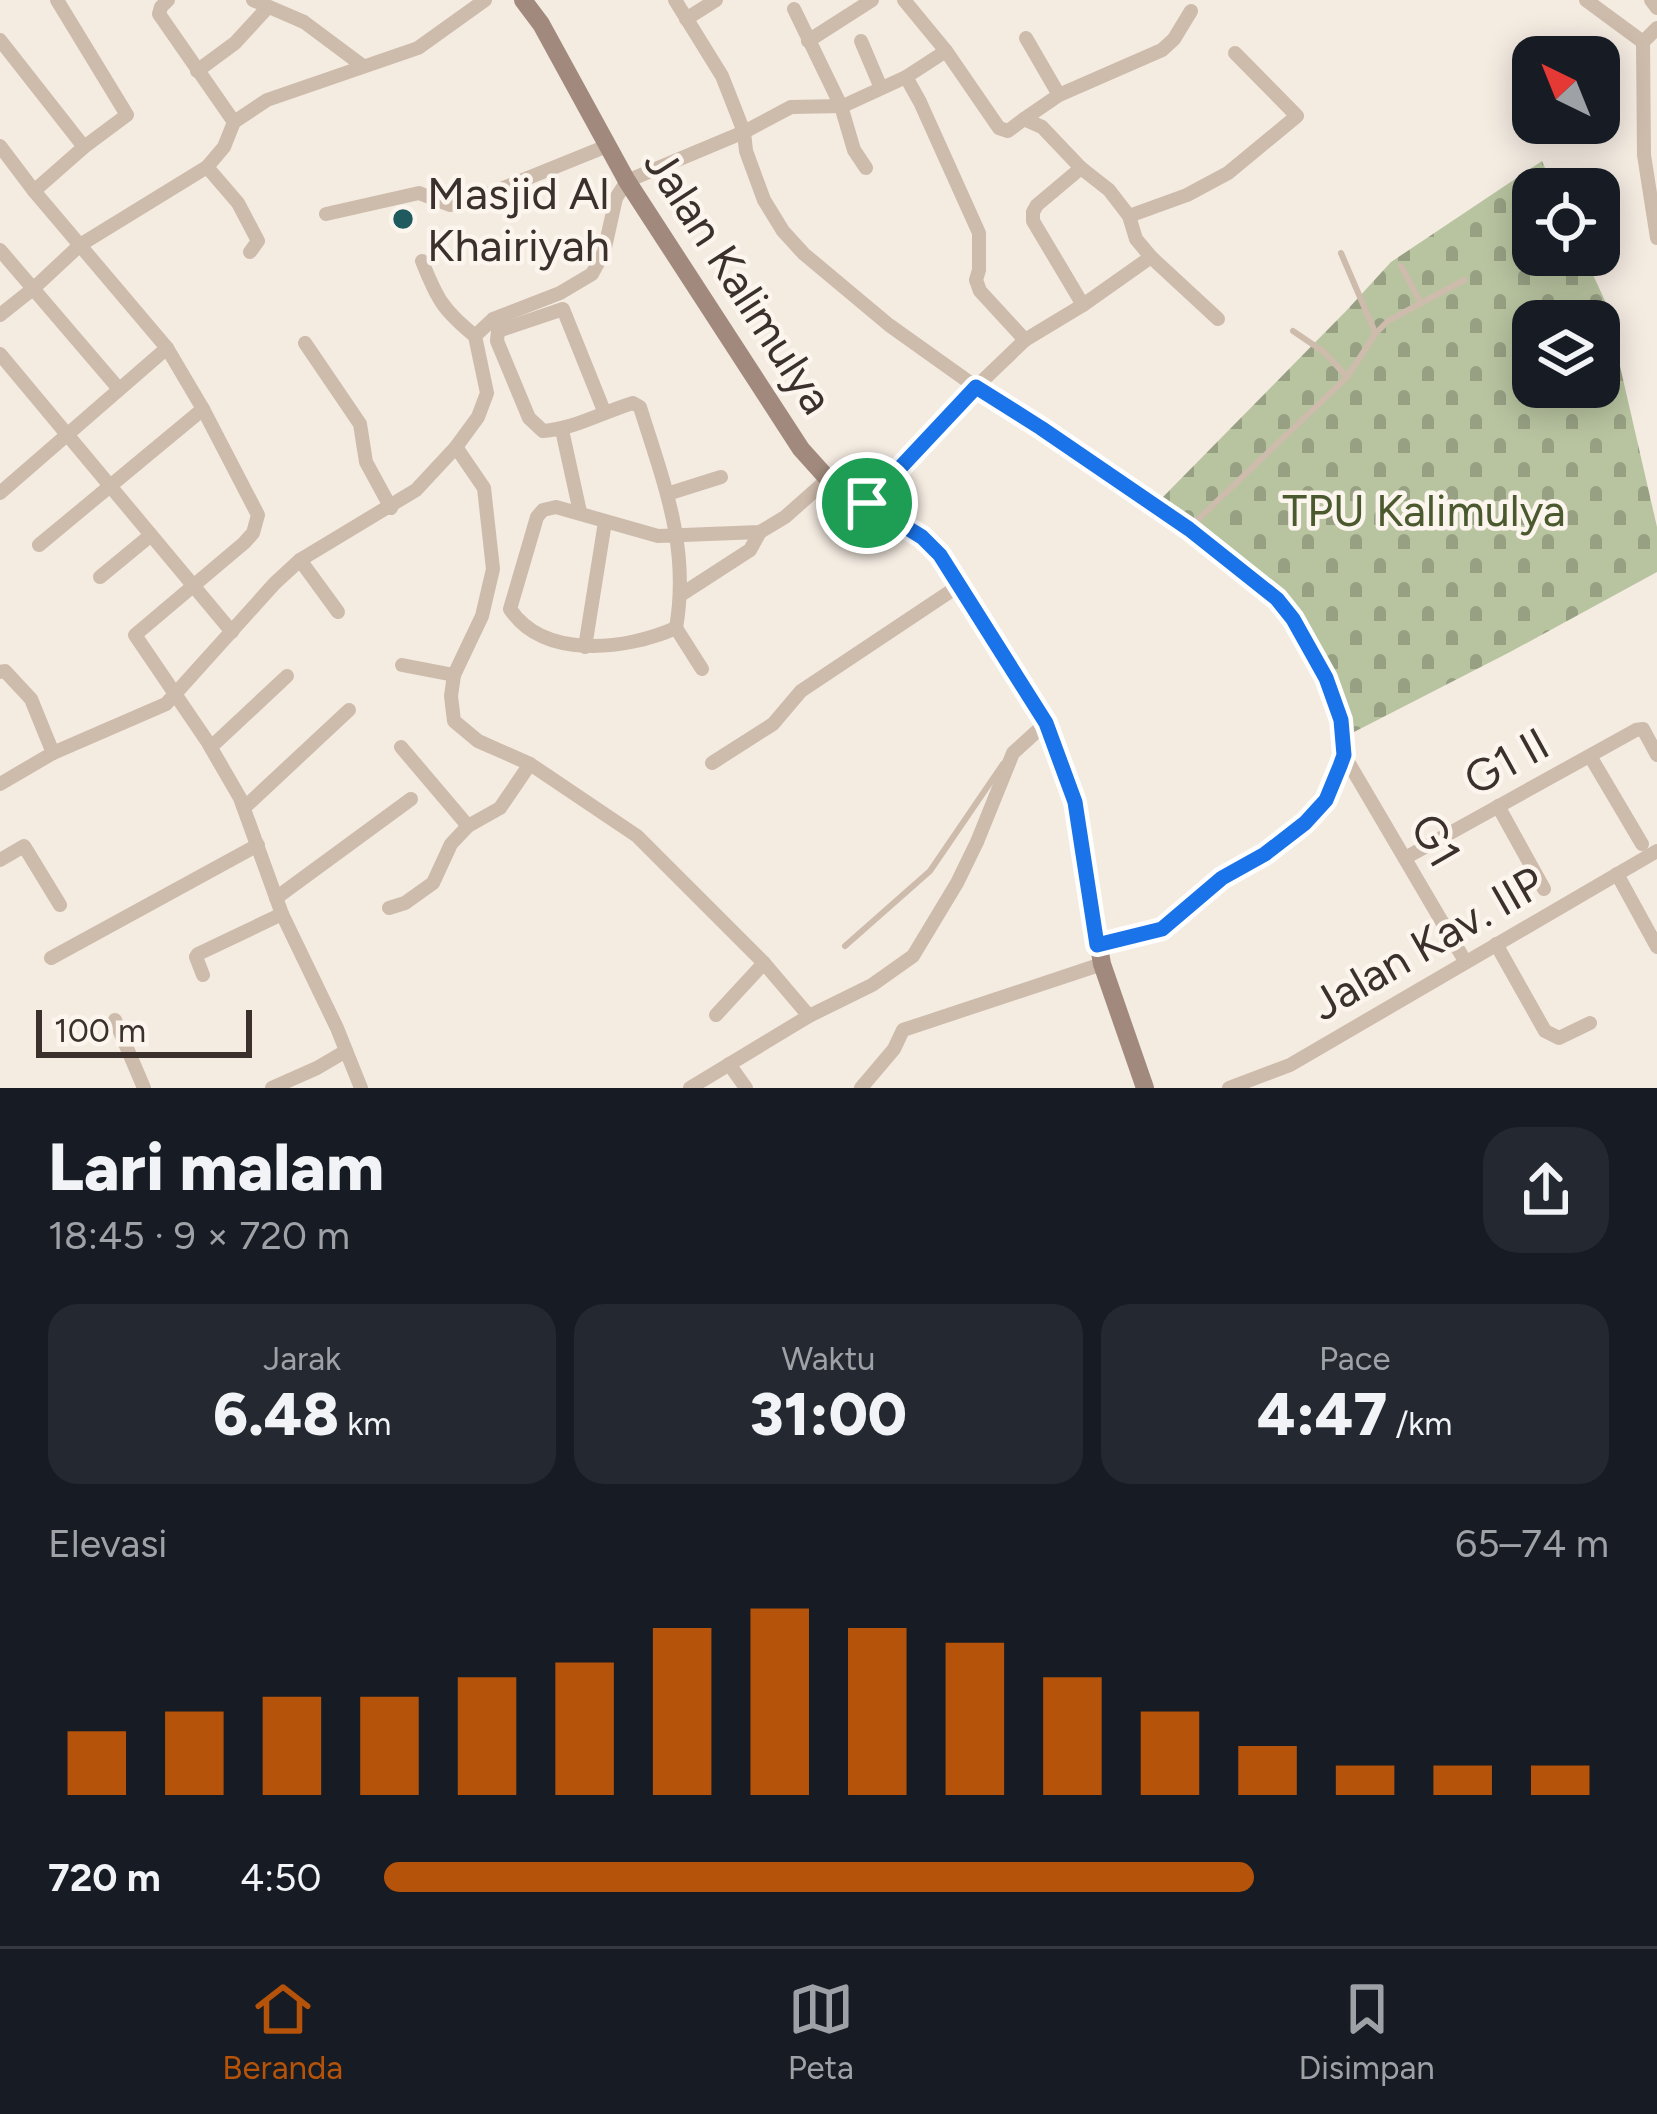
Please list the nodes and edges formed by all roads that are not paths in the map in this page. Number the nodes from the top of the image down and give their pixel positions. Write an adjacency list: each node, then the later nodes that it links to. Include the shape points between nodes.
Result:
1 (57, 0): 36 (street, via 127,115)
2 (168, 0): 26 (street, via 159,14)
3 (253, 0): 12 (street)
4 (485, 0): 25 (street, via 418,48)
5 (523, 0): 35 (street, Jalan Kalimulya)
6 (675, 0): 16 (street, G1)
7 (716, 0): 16 (street)
8 (872, 0): 20 (street)
9 (904, 0): 23 (street)
10 (1586, 0): 22 (street)
11 (1651, 0): 13 (street)
12 (268, 8): 25 (street, via 304,22); 26 (street)
13 (1657, 8)
14 (794, 9): 20 (street)
15 (1191, 10): 29 (street, via 1162,50)
16 (686, 20): 33 (street, G1)
17 (1657, 28): 22 (street)
18 (1026, 38): 29 (street)
19 (0, 40): 36 (street)
20 (808, 41): 30 (street)
21 (861, 41): 28 (street)
22 (1643, 42): 44 (street, via 1644,155)
23 (946, 51): 27 (street); 31 (street, via 999,128 1008,131)
24 (1235, 53): 43 (street, via 1298,116 1228,173)
25 (363, 66): 32 (street, via 267,100)
26 (197, 70): 32 (street)
27 (906, 77): 28 (street); 62 (street, via 979,233 980,291)
28 (881, 88): 30 (street)
29 (1059, 95): 31 (street)
30 (841, 106): 33 (street, via 791,107); 38 (street)
31 (1024, 118): 39 (street)
32 (234, 122): 37 (street)
33 (744, 131): 40 (street); 67 (street, G1, via 764,200 783,231 889,325)
34 (0, 146): 41 (street)
35 (607, 146): 40 (street, Jalan Kalimulya); 42 (street, via 463,202 419,193)
36 (84, 147): 41 (street)
37 (206, 167): 46 (street); 48 (street, via 258,241)
38 (866, 167)
39 (1081, 168): 43 (street); 56 (street, via 1037,205 1033,221)
40 (627, 181): 61 (street, via 592,274 493,319); 75 (street, Jalan Kalimulya)
41 (34, 191): 46 (street)
42 (326, 214)
43 (1130, 216): 50 (street)
44 (1655, 218): 45 (street)
45 (1657, 238)
46 (80, 245): 54 (street); 64 (street)
47 (0, 250): 54 (street)
48 (250, 251)
49 (1341, 253): 60 (lane)
50 (1151, 256): 56 (street); 58 (street)
51 (422, 261): 61 (street, via 437,299)
52 (1401, 266): 55 (lane)
53 (1464, 280): 55 (lane)
54 (34, 288): 57 (street); 68 (street)
55 (1421, 303): 60 (lane)
56 (1083, 305): 62 (street)
57 (0, 316)
58 (1218, 319)
59 (1293, 331): 66 (lane)
60 (1376, 333): 66 (lane)
61 (475, 336): 73 (street, via 488,393)
62 (1025, 340): 67 (street)
63 (305, 343): 80 (street, via 360,424 366,462)
64 (167, 348): 68 (street); 69 (street)
65 (0, 354): 72 (street)
66 (1347, 376): 83 (lane)
67 (976, 387): 79 (street); 83 (street, G1)
68 (119, 389): 72 (street)
69 (203, 410): 76 (street); 90 (street, via 258,515 244,543)
70 (604, 411): 71 (street); 71 (street, via 563,309 501,328 497,341 529,418 543,431); 78 (street, via 640,407)
71 (562, 430): 81 (street)
72 (67, 435): 76 (street); 77 (street)
73 (456, 447): 80 (street); 100 (street, via 484,488 493,569)
74 (721, 477): 78 (street)
75 (828, 479): 79 (street, Jalan Kalimulya); 84 (street)
76 (110, 485): 85 (street); 87 (street)
77 (2, 487)
78 (668, 494): 86 (street)
79 (867, 503): 91 (street, Jalan Kalimulya, via 922,537)
80 (391, 508): 88 (street)
81 (580, 512): 82 (street); 96 (street, via 556,507 537,517 510,609 530,629)
82 (605, 522): 86 (street); 96 (street)
83 (1189, 529): 110 (street, G1, via 1293,619 1326,678)
84 (760, 532): 86 (street); 92 (street, via 750,550)
85 (151, 535): 89 (street); 90 (street)
86 (678, 536): 92 (street)
87 (39, 544)
88 (300, 560): 93 (street); 95 (street)
89 (100, 577)
90 (194, 585): 95 (street); 102 (street, via 135,635)
91 (960, 586): 104 (street, Jalan Kalimulya); 113 (street, via 801,691 773,724)
92 (682, 594): 94 (street)
93 (338, 612)
94 (676, 628): 96 (street); 98 (street)
95 (232, 632): 102 (street)
96 (585, 647)
97 (402, 665): 100 (street)
98 (702, 669)
99 (3, 671): 107 (street, via 31,699)
100 (454, 675): 112 (street, via 454,721)
101 (286, 676): 106 (street)
102 (176, 695): 106 (street); 107 (street)
103 (349, 710): 117 (street)
104 (1046, 723): 108 (street); 132 (street, Jalan Kalimulya, via 1075,802)
105 (401, 747): 118 (street)
106 (211, 748): 117 (street)
107 (53, 753): 114 (street)
108 (1013, 753): 130 (lane, via 930,871); 138 (street, via 977,842 913,956)
109 (1657, 754): 111 (street, G1 II, via 1643,729)
110 (1344, 755): 121 (street, G1); 132 (street, via 1326,800 1305,823 1162,929)
111 (1590, 756): 116 (street, G1 II); 120 (street)
112 (530, 764): 118 (street, via 500,808); 135 (street, via 637,836)
113 (712, 764)
114 (0, 784)
115 (410, 800): 125 (street)
116 (1498, 806): 121 (street, G1 II); 124 (street)
117 (244, 808): 119 (street)
118 (468, 826): 127 (street, via 433,883)
119 (258, 845): 125 (street); 133 (street)
120 (1650, 848): 123 (street, Jalan Kav. IIP)
121 (1405, 858): 134 (street, G1)
122 (0, 860): 126 (street, via 24,846)
123 (1616, 874): 129 (street, Jalan Kav. IIP); 131 (street)
124 (1544, 889)
125 (276, 898): 128 (street)
126 (60, 905)
127 (388, 908)
128 (283, 914): 136 (street, via 198,954); 141 (street)
129 (1496, 944): 134 (street, Jalan Kav. IIP); 140 (street, via 1545,1031 1559,1038)
130 (845, 946)
131 (1657, 947)
132 (1100, 954): 148 (street, via 903,1030); 149 (street, Jalan Kalimulya)
133 (51, 958)
134 (1465, 961): 150 (street, Jalan Kav. IIP, via 1290,1065)
135 (764, 963): 137 (street); 138 (street)
136 (203, 975)
137 (716, 1015)
138 (808, 1016): 142 (street)
139 (115, 1020): 143 (street)
140 (1590, 1023)
141 (346, 1051): 144 (street); 145 (street)
142 (729, 1064): 146 (street); 147 (street)
143 (144, 1088)
144 (272, 1088)
145 (361, 1088)
146 (690, 1088)
147 (746, 1088)
148 (861, 1088)
149 (1145, 1088)
150 (1229, 1088)

